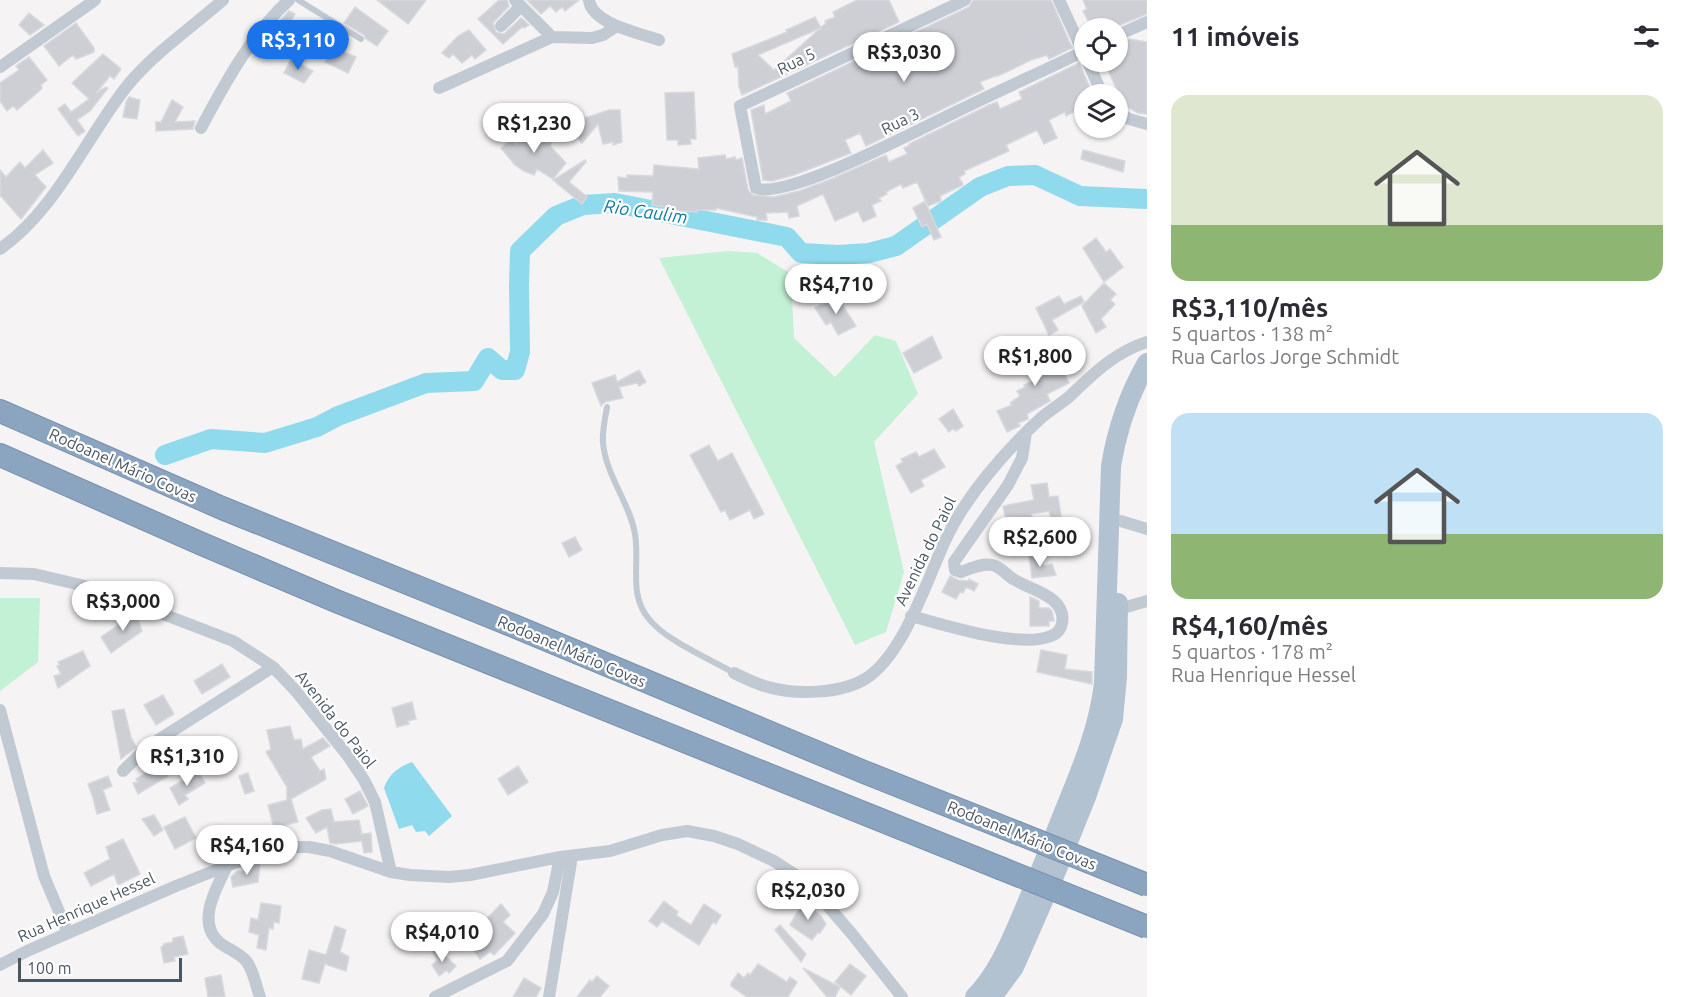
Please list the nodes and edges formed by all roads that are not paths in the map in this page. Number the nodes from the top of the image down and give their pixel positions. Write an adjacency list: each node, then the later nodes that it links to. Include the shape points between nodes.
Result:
1 (95, 0): 18 (street)
2 (223, 0): 24 (street, via 137,75 48,201)
3 (289, 0): 22 (street, via 237,64)
4 (298, 0): 15 (lane)
5 (589, 0): 11 (street, via 597,15)
6 (965, 0): 23 (street, Rua 5, via 740,106)
7 (1059, 0): 12 (street)
8 (518, 3): 10 (street); 14 (street)
9 (1147, 22): 13 (street)
10 (501, 26)
11 (617, 26): 14 (street, via 592,38); 16 (street)
12 (1074, 31)
13 (1128, 31)
14 (552, 37): 19 (street)
15 (362, 39)
16 (659, 40)
17 (1074, 57): 23 (street, Rua 3, via 817,176)
18 (0, 67)
19 (439, 88)
20 (1128, 118): 21 (street)
21 (1147, 124)
22 (201, 128)
23 (757, 189)
24 (0, 249)
25 (1147, 342): 30 (street, Avenida do Paiol, via 1094,372)
26 (1147, 363): 53 (main road, via 1124,410 1111,466 1104,683 1094,736 1010,944)
27 (1147, 387): 32 (main road, via 1131,425 1125,454)
28 (607, 407): 39 (lane, via 603,443 634,529 640,606 663,632)
29 (0, 411): 45 (highway, Rodoanel Mário Covas, bridge, via 222,508)
30 (1026, 433): 37 (street, Avenida do Paiol, via 971,495); 37 (street, via 1022,458 1008,485 953,566 961,572 992,565 1045,595 1061,609 1063,618 1058,632 1038,639 1010,639)
31 (0, 455): 46 (highway, bridge, via 336,601)
32 (1121, 520): 33 (street); 36 (main road)
33 (1147, 529)
34 (0, 573): 38 (street, Avenida do Paiol, via 34,574 98,589 233,641)
35 (1147, 601): 36 (street)
36 (1119, 609): 54 (main road, via 1113,719 1053,879 1014,967)
37 (911, 616): 39 (street, Avenida do Paiol, via 886,659 852,685 790,692)
38 (273, 667): 41 (street, via 147,747); 44 (street, Avenida do Paiol, via 364,780 375,802)
39 (734, 673)
40 (0, 710): 47 (street, via 44,876)
41 (123, 771)
42 (566, 856): 44 (street, via 449,877); 50 (street, via 543,914 507,962); 51 (street); 52 (street, via 610,850 687,831 738,844 774,861 808,884)
43 (227, 866): 44 (street, Rua Henrique Hessel, via 280,848 309,847); 47 (street, Rua Henrique Hessel); 49 (street, via 210,906 210,928 220,943 248,963)
44 (391, 872)
45 (1147, 885)
46 (1147, 927)
47 (68, 933): 48 (street, Rua Henrique Hessel)
48 (0, 964)
49 (260, 997)
50 (435, 997)
51 (549, 997)
52 (902, 997)
53 (975, 997)
54 (992, 997)

